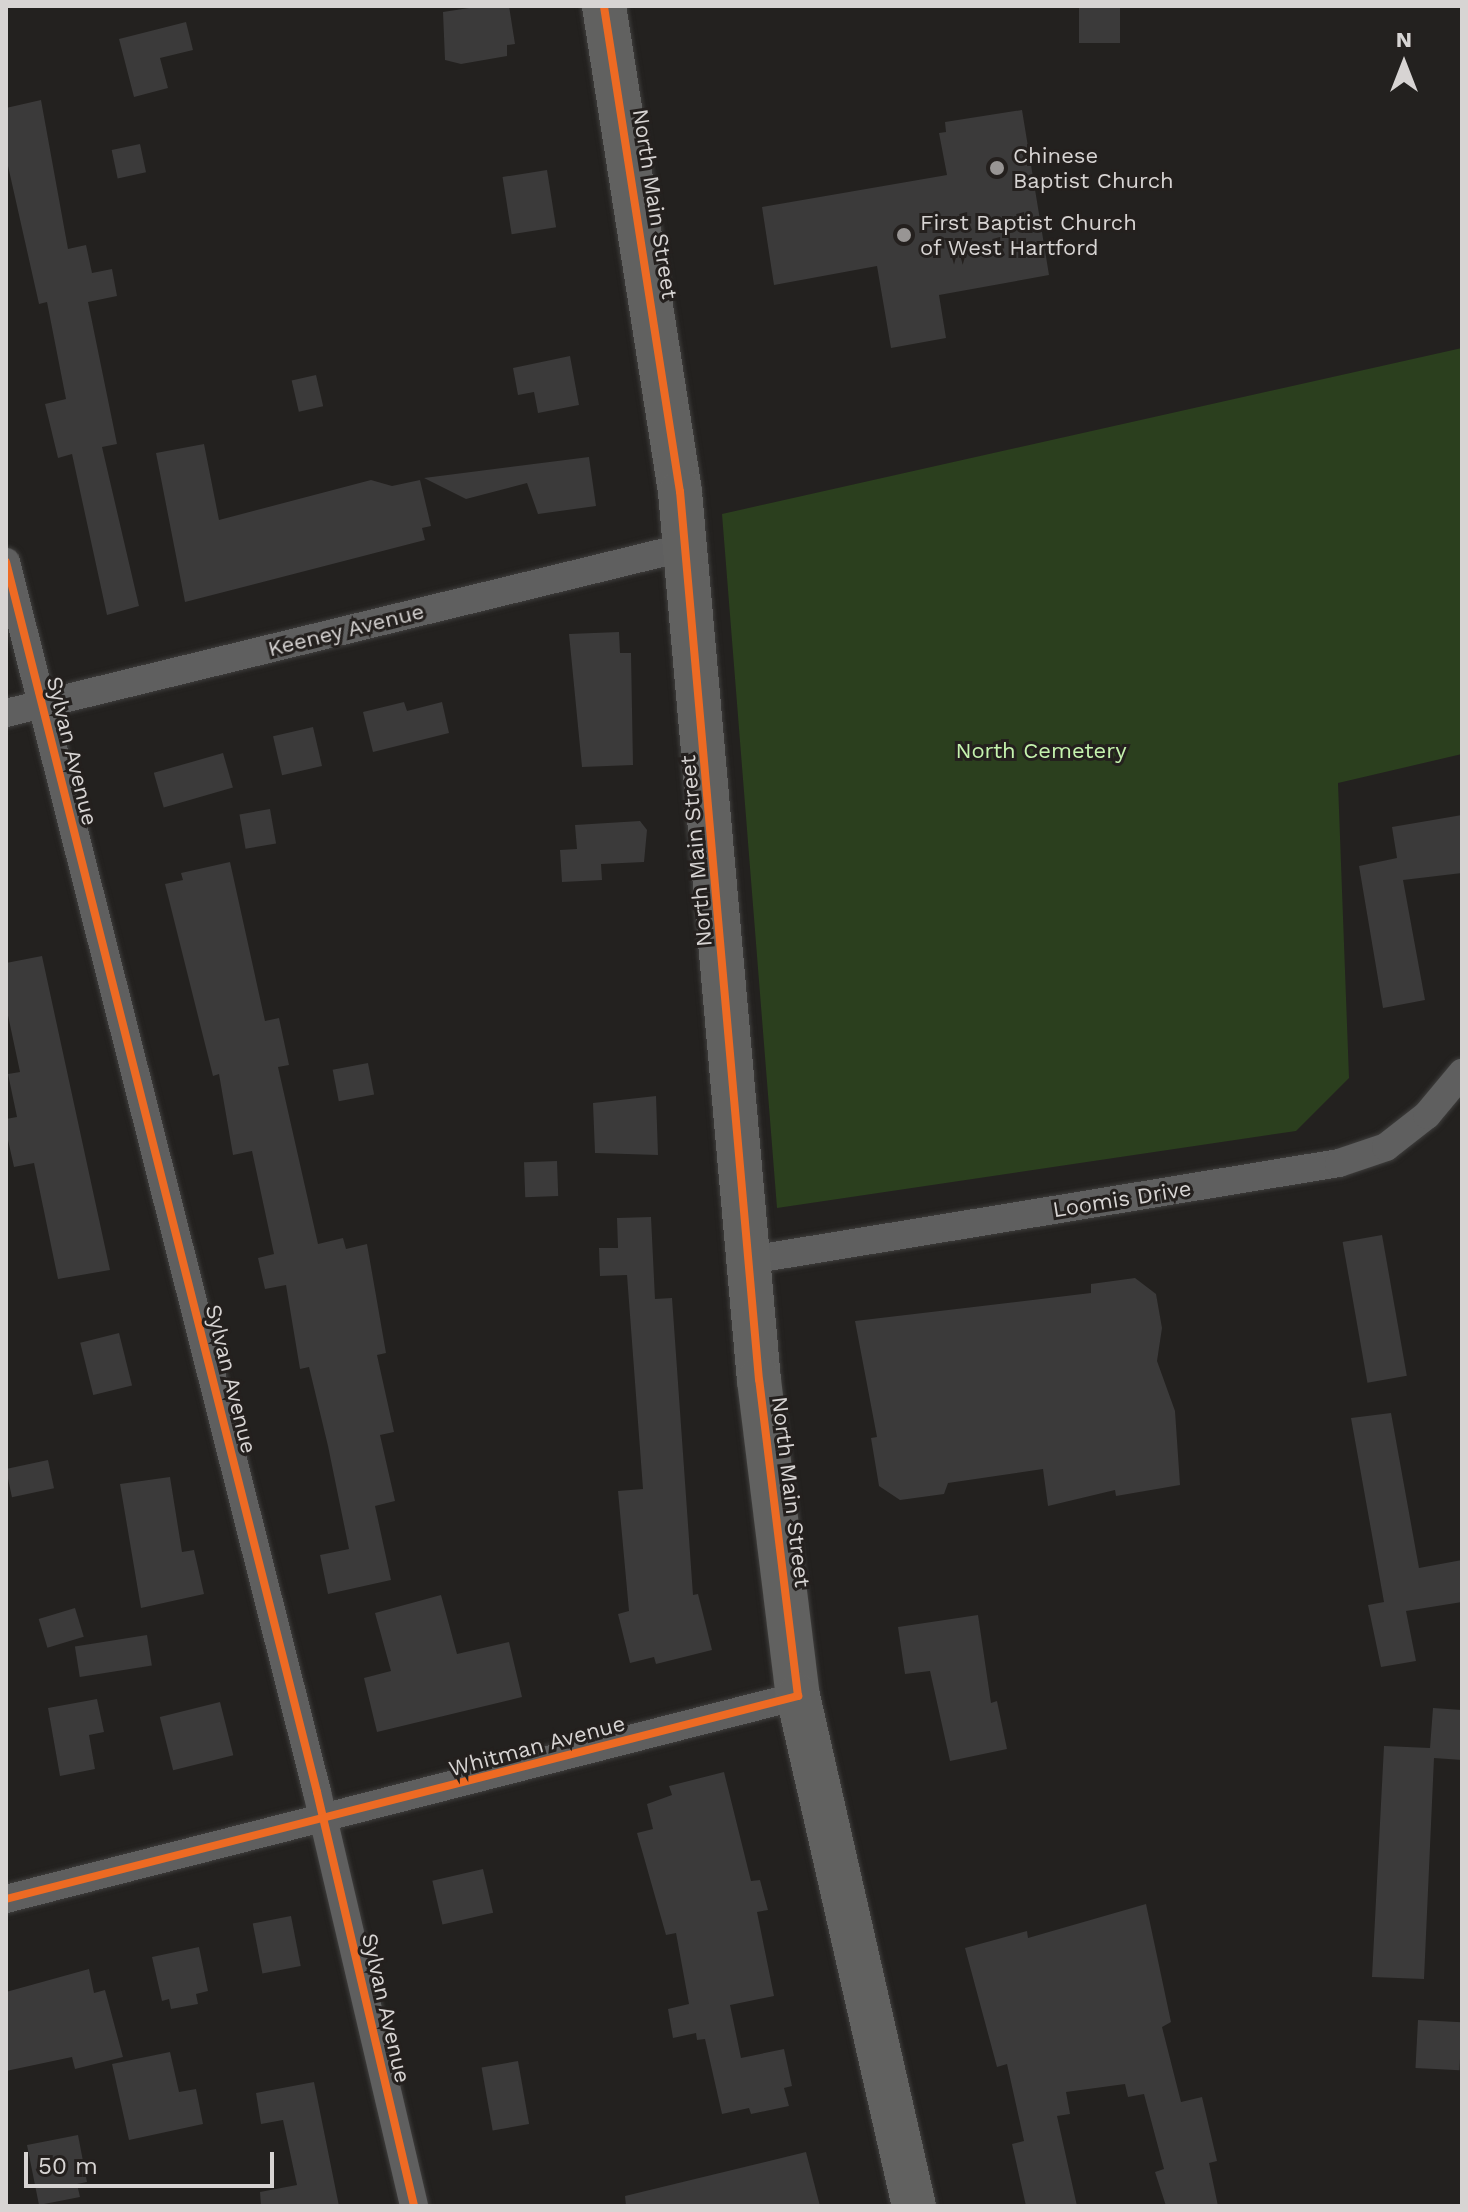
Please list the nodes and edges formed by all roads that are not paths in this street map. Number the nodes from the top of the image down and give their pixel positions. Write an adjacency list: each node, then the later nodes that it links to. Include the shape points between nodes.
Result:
1 (604, 6): 2 (main road, North Main Street)
2 (686, 547): 4 (street, Keeney Avenue); 7 (main road, North Main Street)
3 (6, 562): 4 (street, Sylvan Avenue)
4 (41, 704): 5 (street, Keeney Avenue); 9 (street, Sylvan Avenue)
5 (6, 713)
6 (1462, 1073): 7 (street, Loomis Drive, via 1427,1115 1386,1147 1339,1163)
7 (750, 1260): 8 (main road, North Main Street)
8 (798, 1696): 9 (street, Whitman Avenue); 12 (main road, North Main Street)
9 (324, 1821): 10 (street, Whitman Avenue); 11 (street, Sylvan Avenue)
10 (6, 1899)
11 (414, 2206)
12 (914, 2206)

